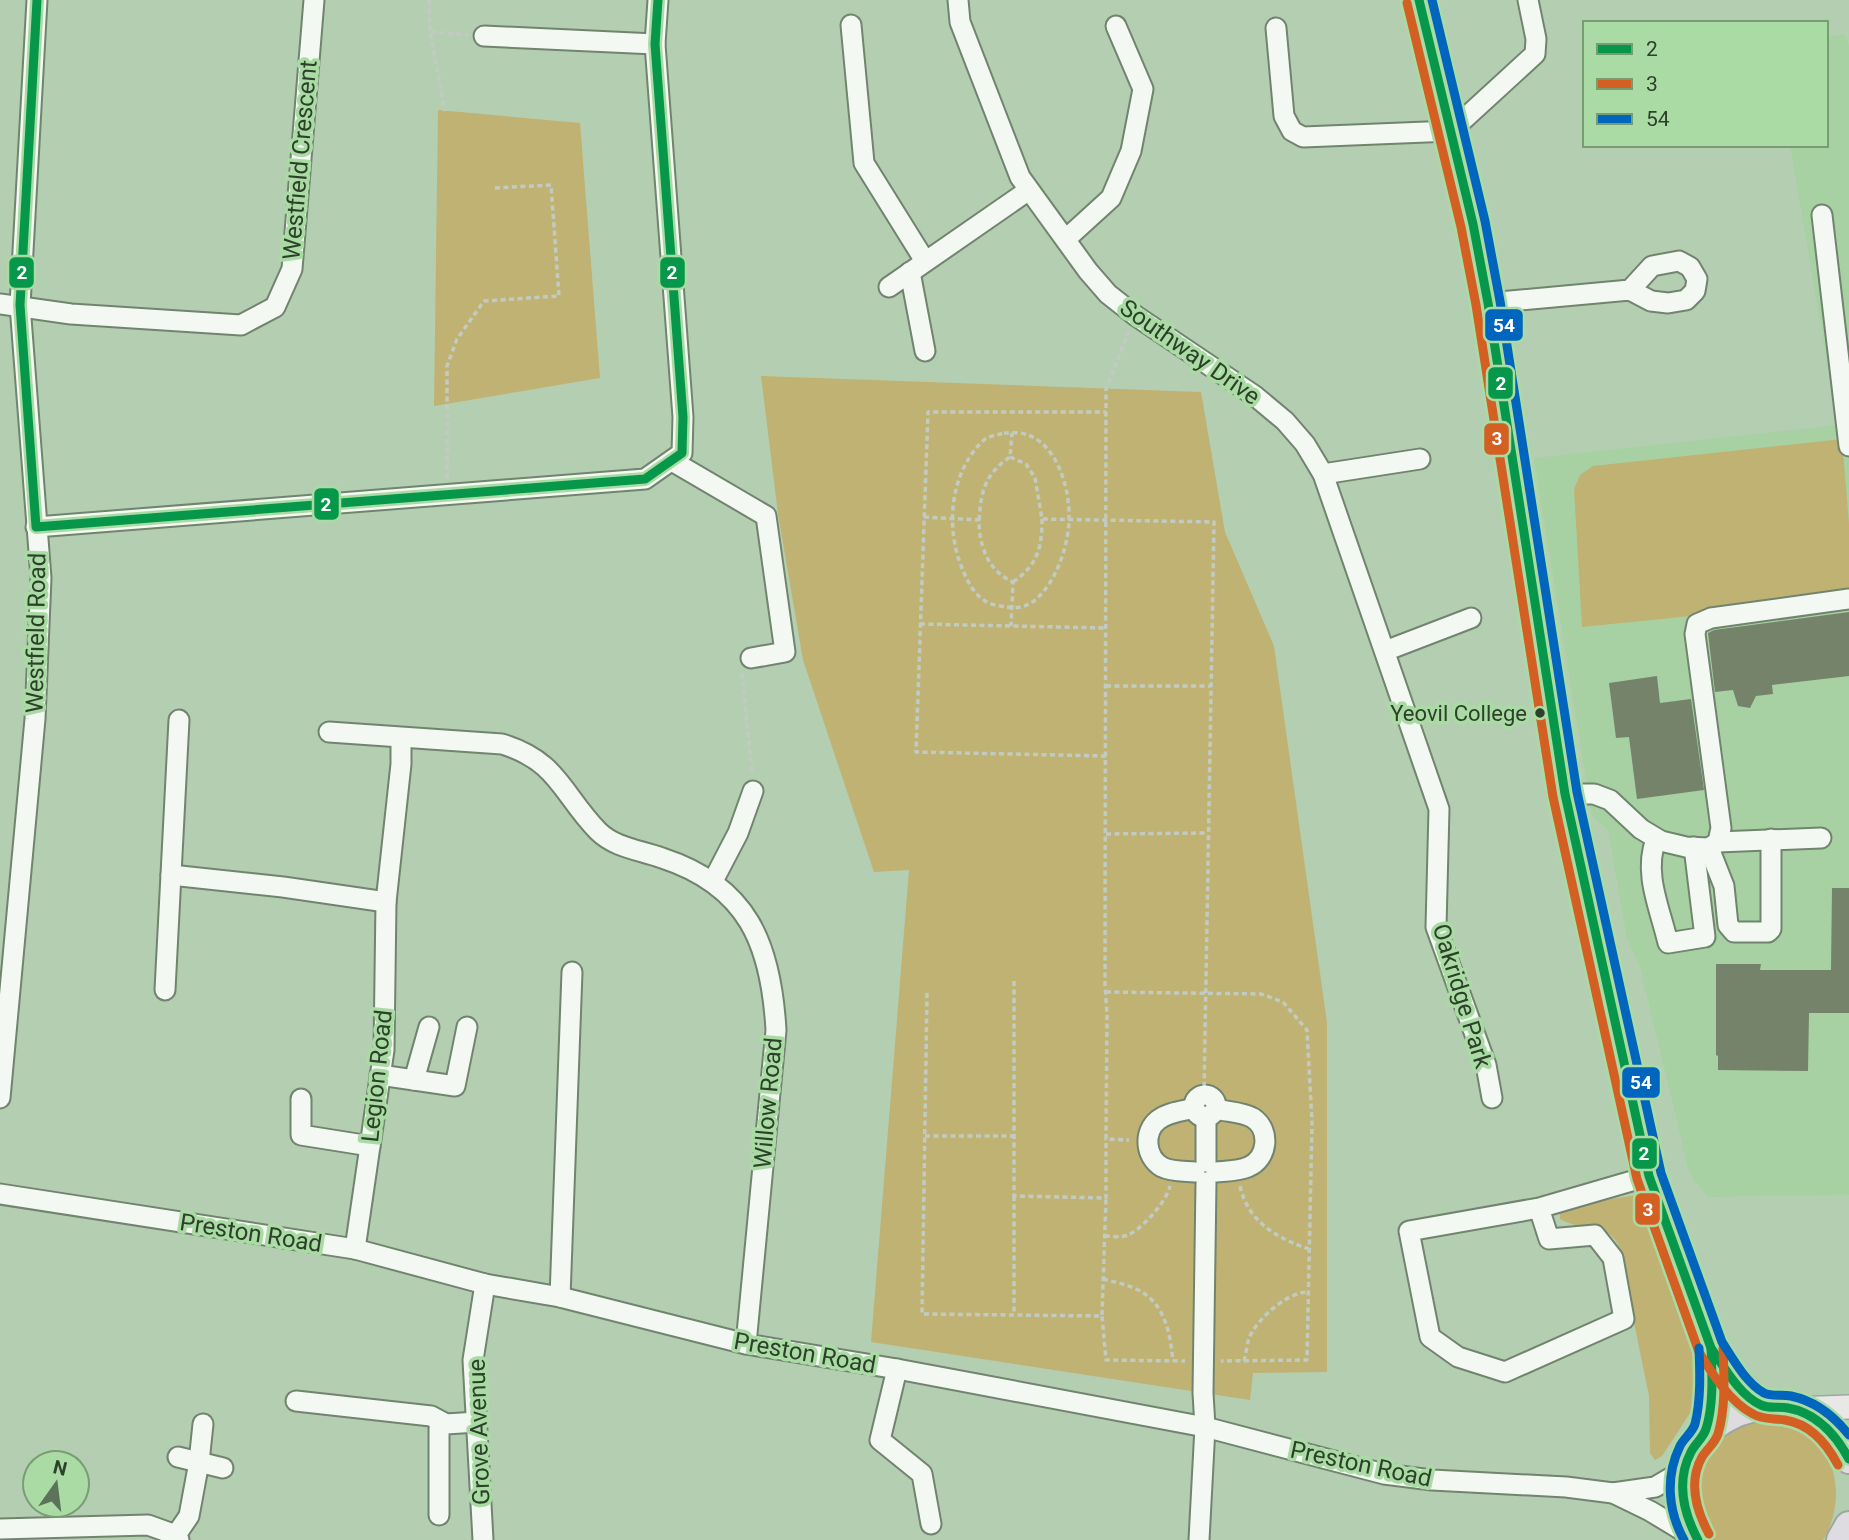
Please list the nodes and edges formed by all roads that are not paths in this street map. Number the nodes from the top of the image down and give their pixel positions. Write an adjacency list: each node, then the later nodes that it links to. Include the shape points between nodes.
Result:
1 (37, 0): 20 (street, Westfield Road)
2 (314, 0): 20 (street, Westfield Crescent, via 292,269 275,307 241,325 71,314)
3 (658, 0): 11 (street)
4 (958, 0): 13 (street, Southway Drive, via 960,22 1020,177)
5 (1419, 0): 12 (highway)
6 (1528, 0): 12 (street, via 1535,54)
7 (851, 25): 16 (street, via 864,163)
8 (1116, 26): 15 (street, via 1143,89 1131,151 1111,198)
9 (1276, 28): 12 (street, via 1284,116 1292,131 1303,137)
10 (484, 36): 11 (street)
11 (655, 44): 24 (street, via 683,416 682,453)
12 (1451, 131): 19 (highway)
13 (1030, 190): 15 (street, Southway Drive); 16 (street)
14 (1822, 215): 22 (street)
15 (1066, 239): 25 (street, Southway Drive, via 1108,294 1285,421)
16 (917, 267): 17 (street); 21 (street)
17 (889, 287)
18 (1630, 290): 19 (street)
19 (1488, 303): 35 (highway)
20 (10, 304): 26 (street, Westfield Road)
21 (925, 351)
22 (1849, 446)
23 (1420, 459): 25 (street)
24 (672, 461): 26 (street, via 645,479); 30 (street, via 766,516 785,652)
25 (1323, 474): 29 (street, Southway Drive)
26 (36, 527): 49 (street, Westfield Road, via 41,578 35,719)
27 (1849, 599): 39 (street, via 1711,618 1696,624 1721,828)
28 (1471, 618): 29 (street)
29 (1385, 652): 50 (street, Oakridge Park, via 1440,809 1436,927 1486,1065)
30 (751, 658)
31 (178, 720): 40 (street)
32 (328, 732): 33 (street, Willow Road)
33 (401, 738): 41 (street, Willow Road, via 502,744 524,751 544,765 599,832 619,845 689,867); 42 (street, Legion Road)
34 (753, 791): 41 (street)
35 (1565, 794): 37 (street, via 1594,794 1610,800); 55 (highway)
36 (1821, 838): 38 (street)
37 (1656, 839): 39 (street); 39 (street, via 1651,856 1654,893 1668,943 1705,937)
38 (1771, 839): 39 (street); 39 (street, via 1768,933 1734,932 1728,925 1724,886)
39 (1707, 846)
40 (171, 875): 42 (street); 44 (street)
41 (713, 881): 61 (street, Willow Road, via 745,914 765,954 776,1030)
42 (386, 902): 47 (street, Legion Road)
43 (572, 972): 60 (street)
44 (165, 990)
45 (429, 1027): 48 (street)
46 (467, 1027): 48 (street, via 455,1086)
47 (380, 1075): 48 (street); 53 (street, Legion Road)
48 (414, 1080)
49 (0, 1098)
50 (1492, 1098)
51 (301, 1099): 53 (street, via 301,1135)
52 (1205, 1107): 54 (street); 54 (street, via 1166,1115 1152,1127 1148,1140 1155,1162 1172,1170); 54 (street, via 1251,1116 1265,1139 1261,1157 1254,1164)
53 (370, 1146): 58 (street, Legion Road)
54 (1206, 1172): 71 (street)
55 (1649, 1176): 57 (street); 62 (highway)
56 (0, 1194): 58 (street, Preston Road)
57 (1539, 1208): 57 (street, via 1409,1231 1430,1337 1458,1357 1505,1372 1624,1319 1613,1258 1595,1234 1549,1239)
58 (355, 1249): 59 (street, Preston Road)
59 (485, 1284): 60 (street, Preston Road); 68 (street, Grove Avenue, via 473,1360)
60 (560, 1297): 61 (street, Preston Road)
61 (746, 1344): 63 (street, Preston Road)
62 (1711, 1348): 65 (highway, via 1730,1375); 72 (highway, via 1712,1387)
63 (897, 1369): 71 (street, Preston Road); 80 (street, via 880,1440 922,1474)
64 (296, 1401): 70 (street, via 431,1416)
65 (1762, 1406): 67 (highway); 72 (highway, via 1738,1411)
66 (1849, 1406): 67 (main road)
67 (1794, 1409): 74 (highway, via 1826,1427)
68 (477, 1422): 70 (street); 84 (street, Grove Avenue)
69 (203, 1424): 75 (street)
70 (446, 1424): 79 (street, via 439,1429)
71 (1205, 1427): 78 (street, Preston Road, via 1384,1474); 85 (street)
72 (1705, 1434): 77 (highway)
73 (178, 1457): 75 (street)
74 (1849, 1459)
75 (199, 1462): 76 (street); 83 (street, via 189,1516)
76 (223, 1468)
77 (1684, 1470): 78 (street, Preston Road, via 1655,1487); 86 (highway, via 1683,1506)
78 (1613, 1493): 86 (street, Preston Road)
79 (439, 1515)
80 (931, 1524)
81 (1849, 1525): 87 (highway)
82 (0, 1530): 83 (street, via 148,1525)
83 (178, 1537)
84 (484, 1540)
85 (1199, 1540)
86 (1698, 1540)
87 (1841, 1540)

